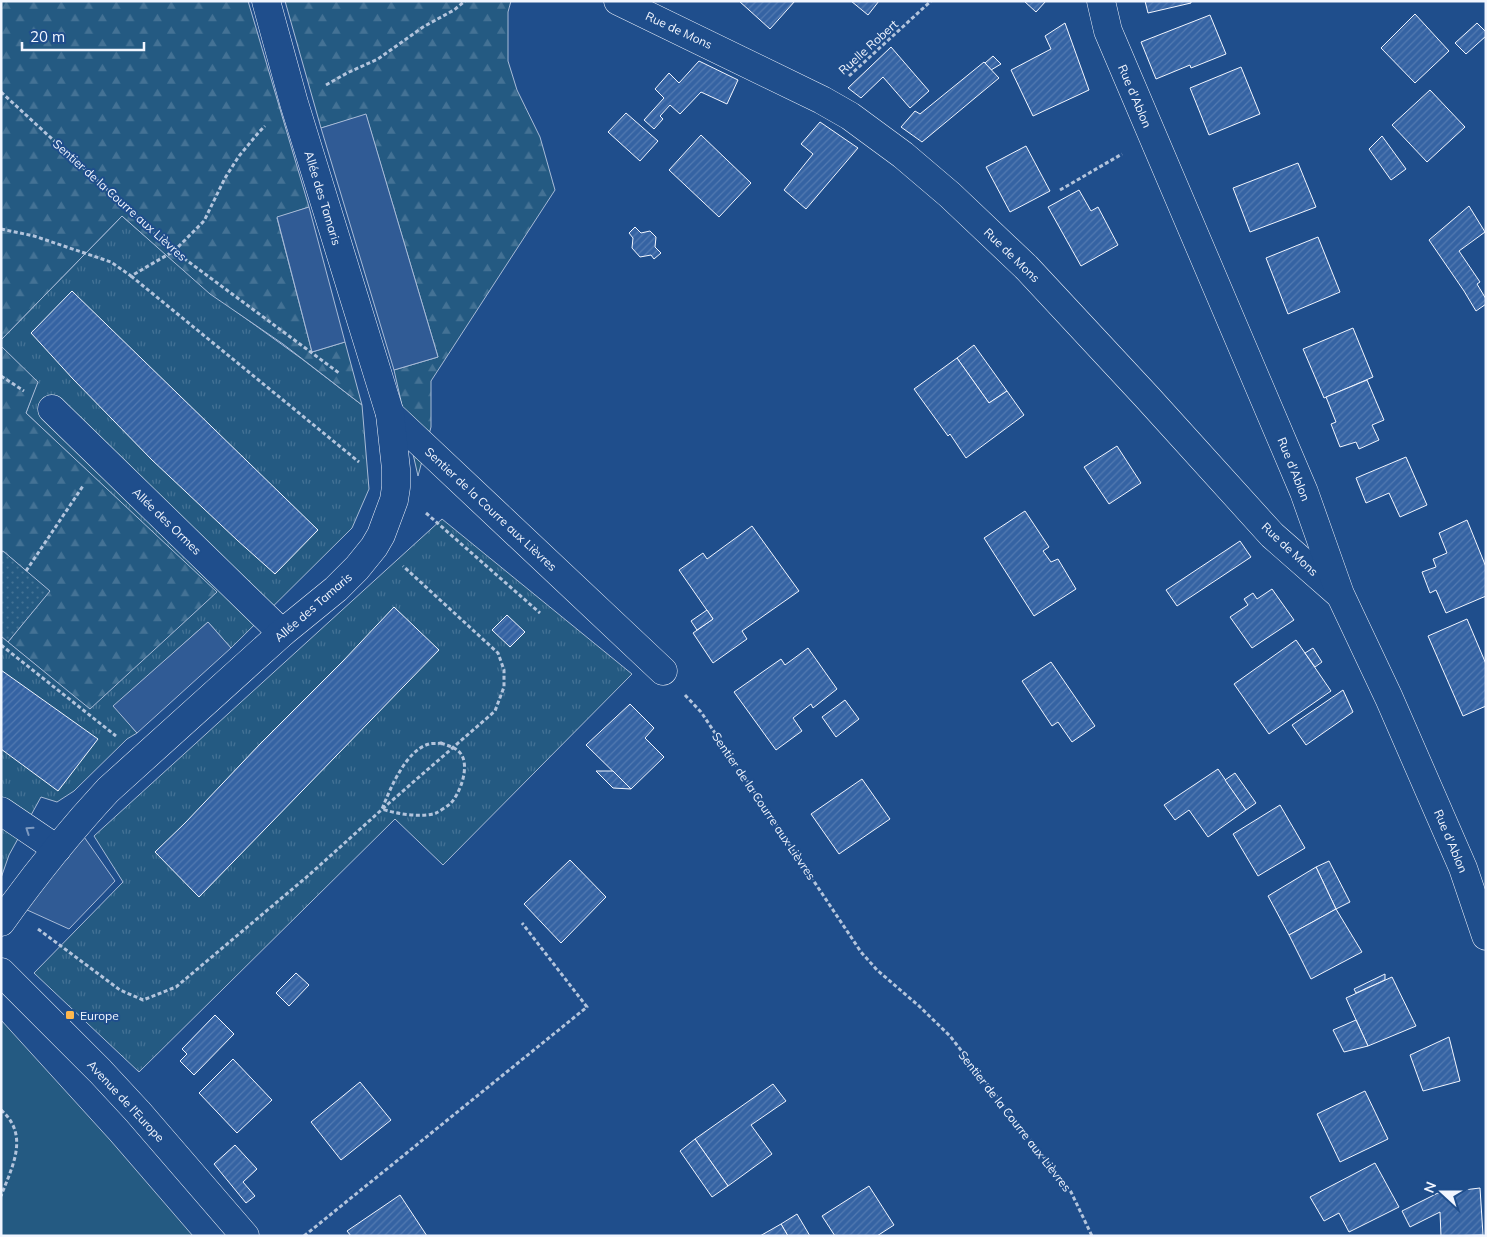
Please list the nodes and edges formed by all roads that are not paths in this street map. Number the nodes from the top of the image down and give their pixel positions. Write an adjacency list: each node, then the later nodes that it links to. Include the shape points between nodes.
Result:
1 (266, 1): 5 (street, Allée des Tamaris, via 294,103)
2 (618, 1): 6 (street, Rue de Mons, via 822,100 903,155 1026,267 1272,535)
3 (1101, 1): 6 (street, Rue d'Ablon, via 1108,31 1304,492)
4 (52, 409): 7 (street, Allée des Ormes)
5 (390, 414): 7 (street, Allée des Tamaris, via 396,487 381,535 358,568); 8 (street, Sentier de la Courre aux Lièvres)
6 (1340, 594): 12 (street, Rue d'Ablon, via 1463,868)
7 (282, 633): 10 (street, Allée des Tamaris, via 108,790)
8 (663, 671)
9 (1, 811): 10 (street, one-way to 9)
10 (57, 849): 11 (street, Allée des Tamaris)
11 (6, 916)
12 (1486, 936)
13 (1, 972): 14 (street, Avenue de l'Europe, via 138,1112)
14 (245, 1236)

